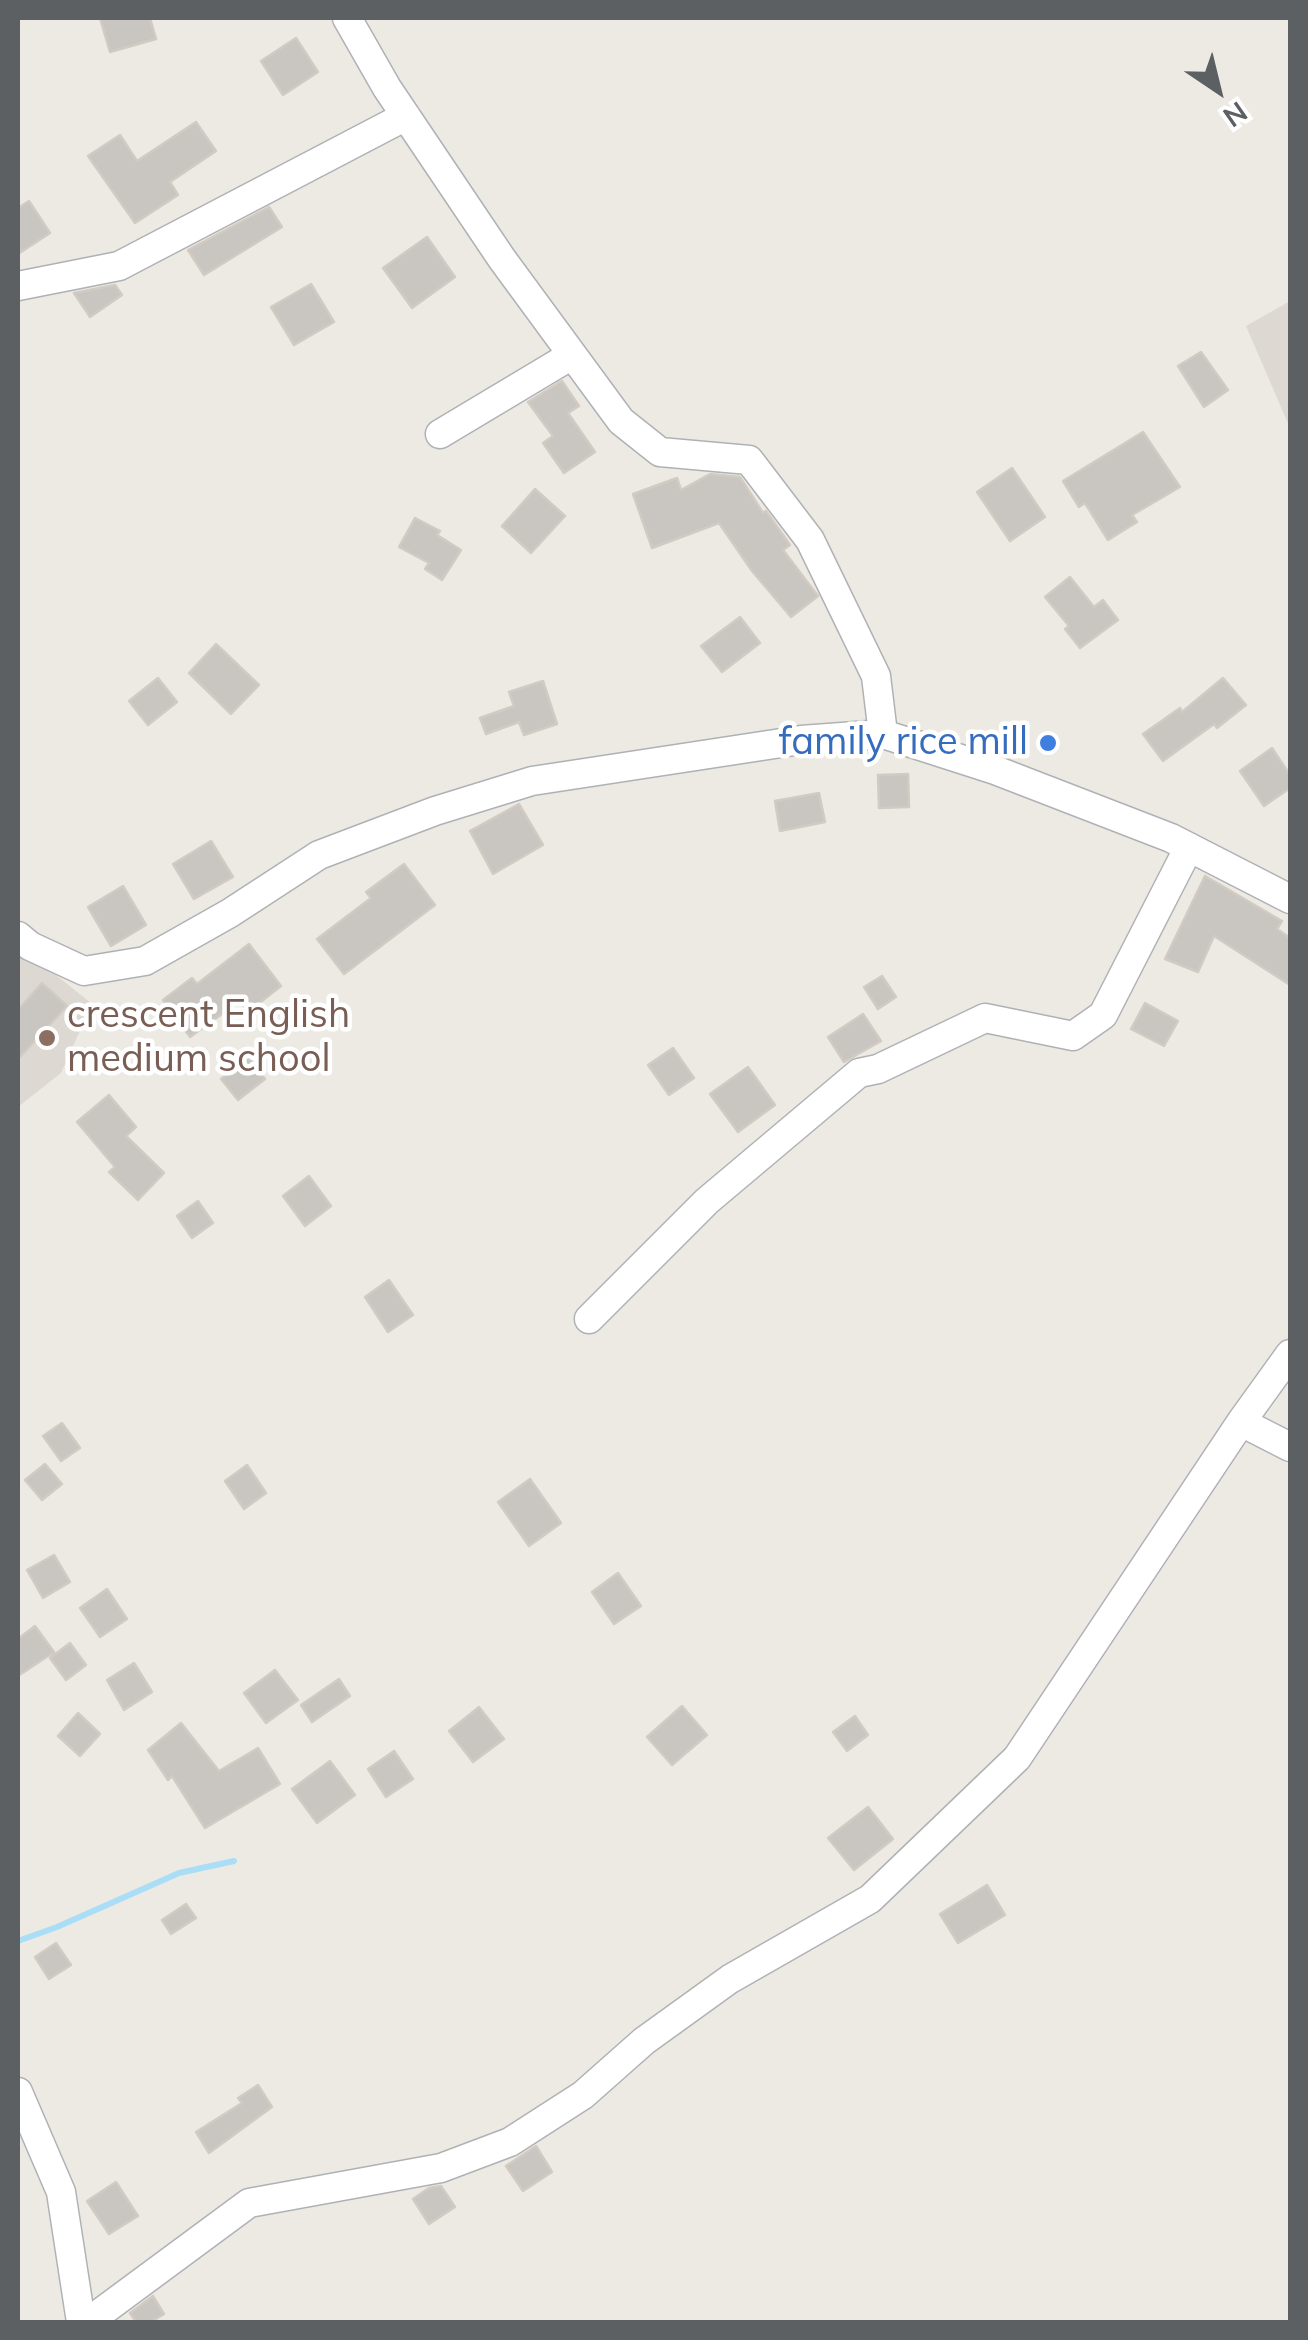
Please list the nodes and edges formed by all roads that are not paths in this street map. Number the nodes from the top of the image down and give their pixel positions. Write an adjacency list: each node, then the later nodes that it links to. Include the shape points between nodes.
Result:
1 (347, 18): 2 (street)
2 (406, 116): 3 (street, via 119,266); 4 (street)
3 (18, 286)
4 (572, 355): 5 (street); 6 (street, via 621,421 660,452 748,460 810,540 876,676)
5 (440, 434)
6 (884, 734): 7 (street); 9 (street, via 801,740 532,781 319,855 145,961 84,971)
7 (1189, 846): 8 (street); 10 (street, via 1103,1015 1073,1036 985,1018 858,1074 707,1201)
8 (1290, 899)
9 (18, 936)
10 (589, 1320)
11 (1290, 1354): 12 (street)
12 (1241, 1422): 13 (street); 15 (street, via 1017,1758 870,1899 730,1979 584,2095 510,2142 441,2168 249,2203)
13 (1290, 1447)
14 (18, 2092): 15 (street, via 61,2192)
15 (84, 2322)

